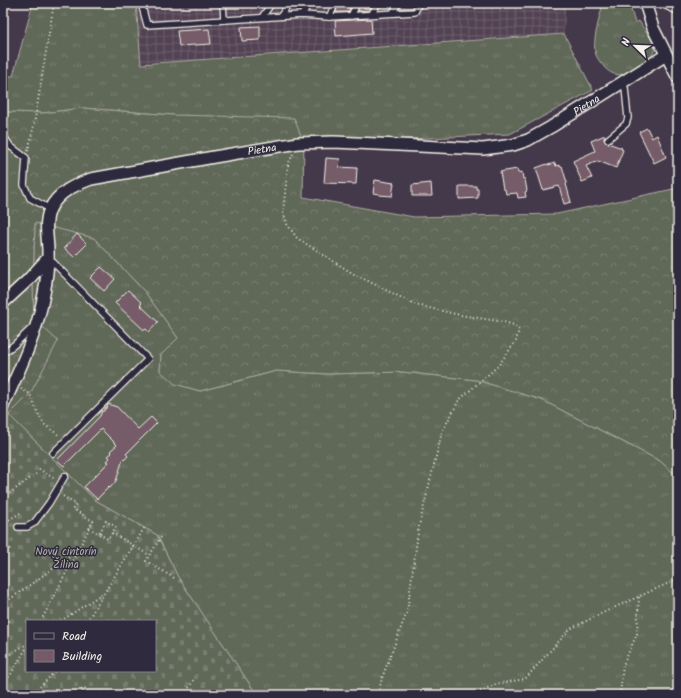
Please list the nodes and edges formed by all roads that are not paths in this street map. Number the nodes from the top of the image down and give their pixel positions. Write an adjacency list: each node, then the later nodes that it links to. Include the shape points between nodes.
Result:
1 (141, 3): 21 (lane, via 147,25)
2 (223, 3): 21 (lane)
3 (272, 3): 19 (lane)
4 (289, 3): 17 (lane)
5 (309, 3): 16 (lane)
6 (419, 3): 14 (lane, via 415,12)
7 (645, 3): 22 (street)
8 (659, 3): 13 (lane)
9 (397, 5): 14 (lane)
10 (376, 6): 15 (lane)
11 (354, 8): 18 (lane)
12 (333, 9): 20 (lane)
13 (678, 10)
14 (393, 13): 15 (lane)
15 (372, 14): 18 (lane)
16 (302, 15): 17 (lane); 20 (lane)
17 (280, 16): 19 (lane)
18 (351, 16): 20 (lane)
19 (262, 17): 21 (lane)
20 (329, 17)
21 (224, 20)
22 (666, 55): 23 (street); 24 (street, Pietna)
23 (678, 78)
24 (622, 83): 26 (lane, via 625,88 628,118 626,124); 27 (street, Pietna, via 551,127 513,145 483,149 334,142 298,143 91,179 68,190)
25 (3, 135): 27 (lane, via 10,146 26,158 24,185 30,198)
26 (608, 139)
27 (50, 209): 28 (street, via 46,223)
28 (48, 258): 29 (street); 30 (street, via 44,294); 33 (lane, via 148,359)
29 (3, 303)
30 (37, 323): 31 (lane); 32 (street, via 26,355)
31 (3, 353)
32 (3, 405)
33 (53, 453)
34 (64, 476): 35 (lane, via 34,523)
35 (18, 527)

